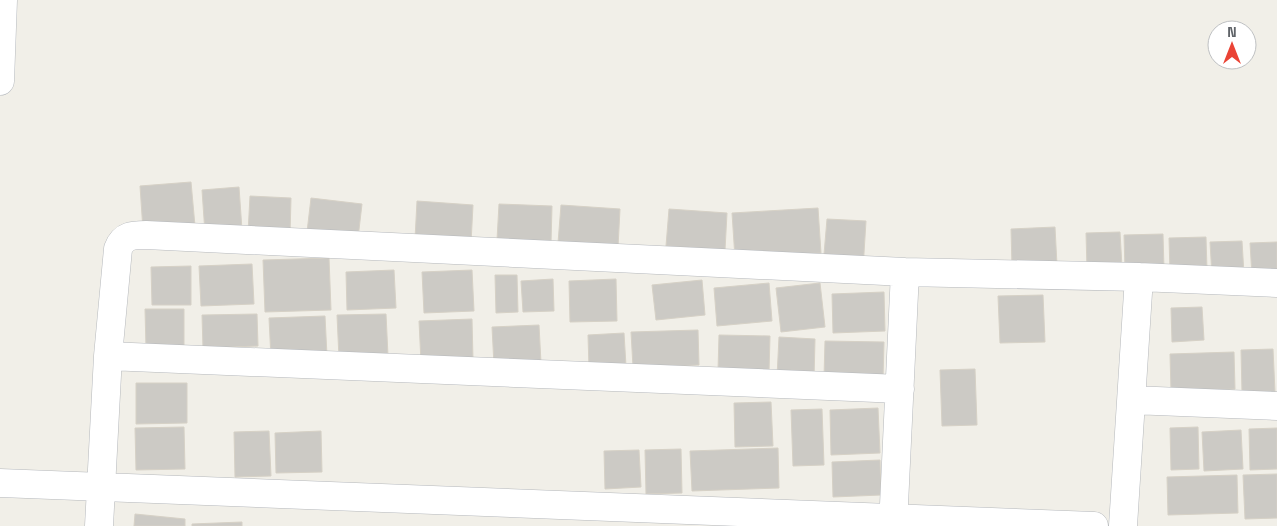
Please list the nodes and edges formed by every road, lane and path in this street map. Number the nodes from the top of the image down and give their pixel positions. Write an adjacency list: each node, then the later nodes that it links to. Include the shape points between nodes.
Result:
1 (4, 0): 2 (street)
2 (0, 81)
3 (905, 272): 4 (street); 6 (street, via 136,235 121,241 118,249); 7 (street)
4 (1139, 277): 5 (street); 8 (street)
5 (1277, 283)
6 (108, 356): 7 (street); 11 (street)
7 (900, 389): 12 (street)
8 (1132, 400): 9 (street); 15 (street)
9 (1277, 406)
10 (0, 483): 11 (street)
11 (100, 488): 12 (street); 13 (street)
12 (893, 522): 14 (street)
13 (99, 526)
14 (1094, 526)
15 (1123, 526)

